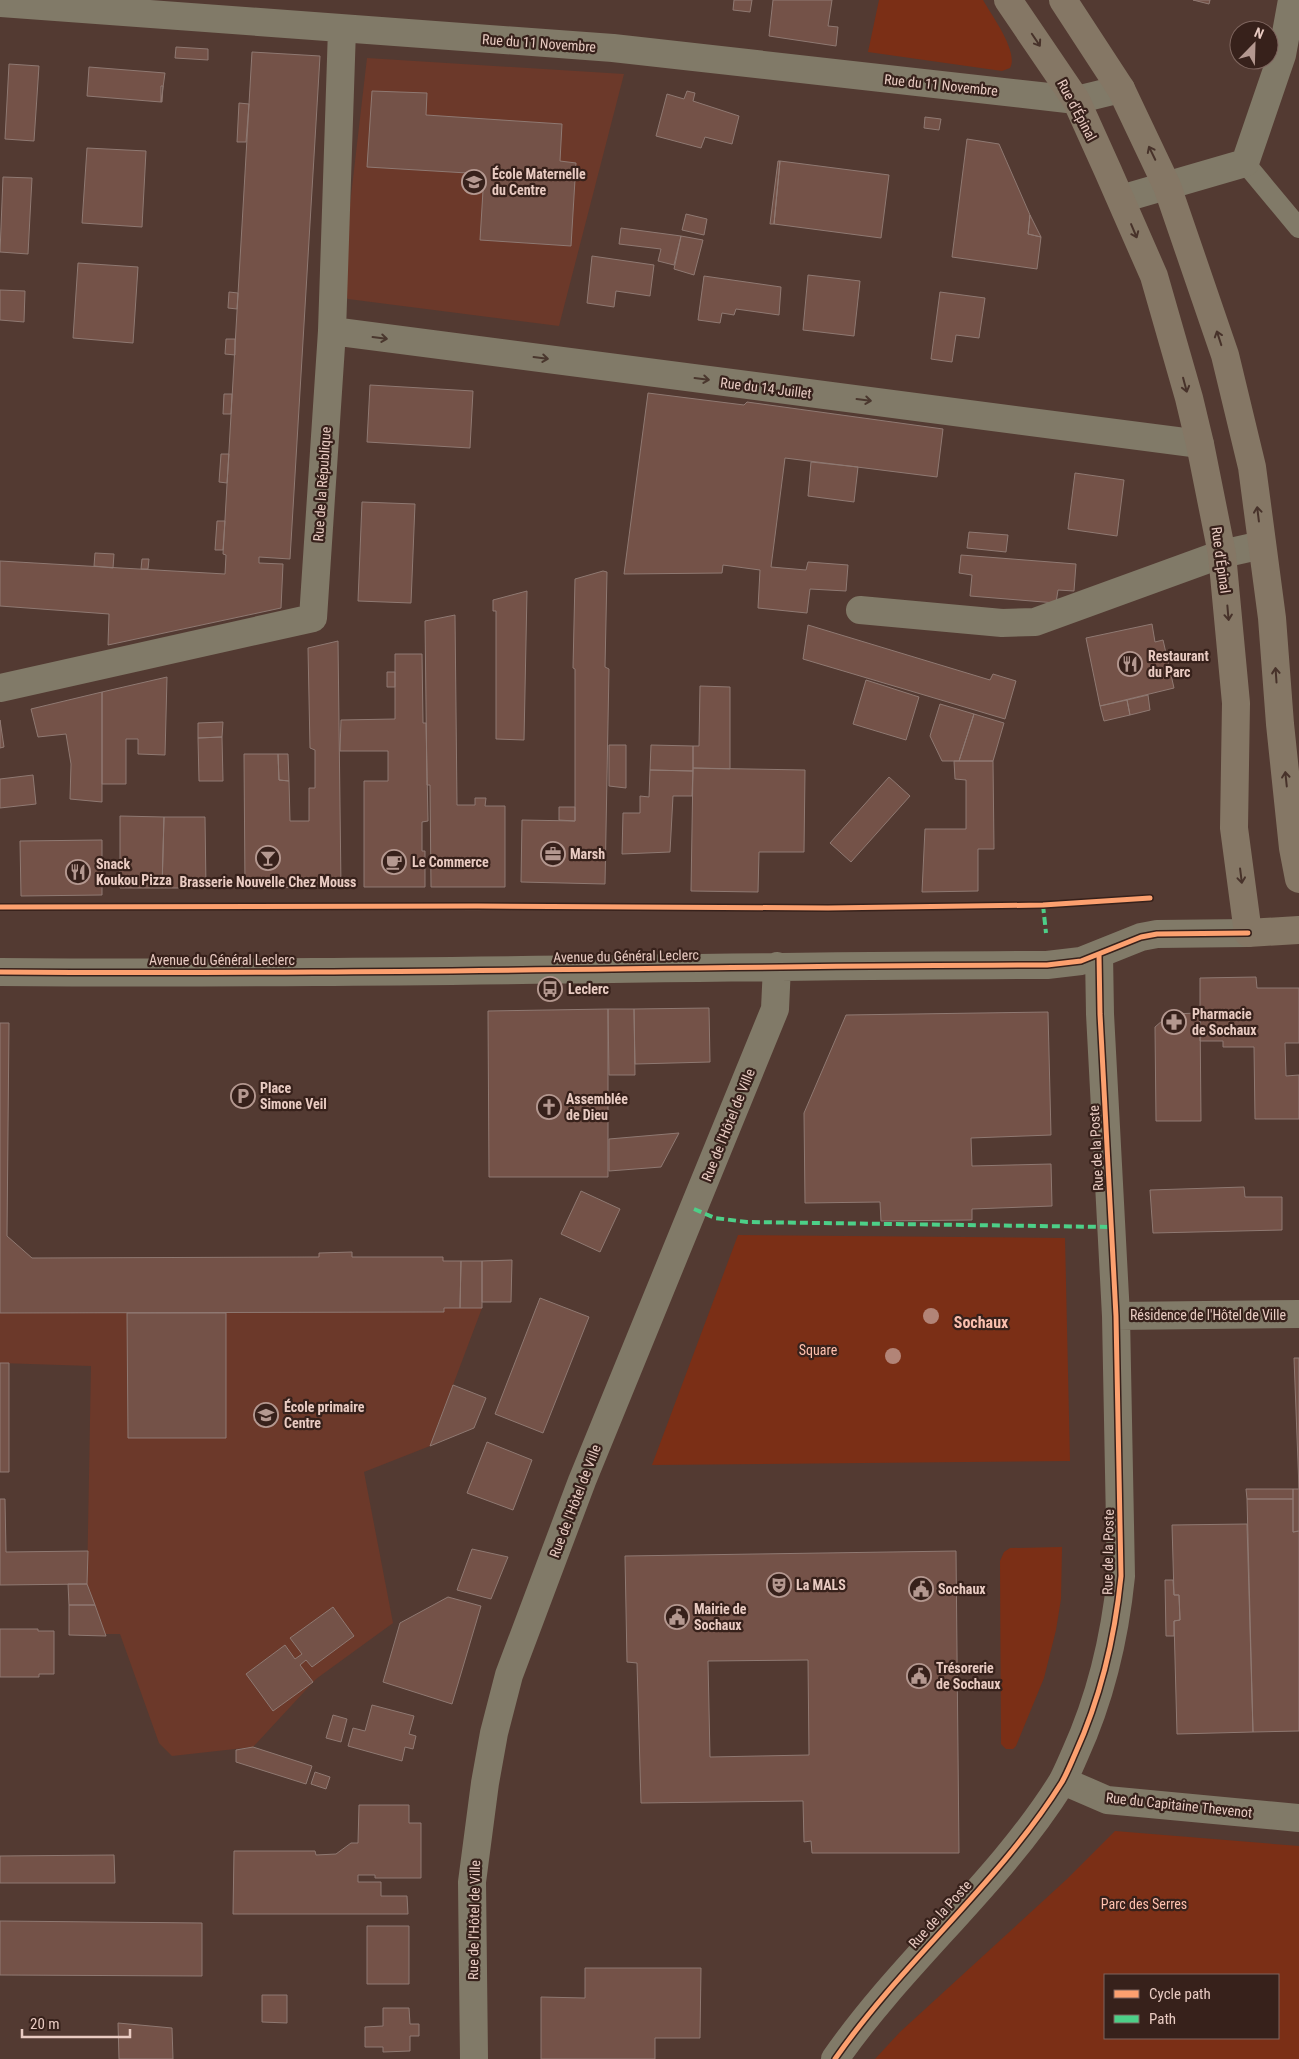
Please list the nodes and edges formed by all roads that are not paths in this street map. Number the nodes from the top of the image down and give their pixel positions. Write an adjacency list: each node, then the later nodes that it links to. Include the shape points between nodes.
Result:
1 (1008, 0): 7 (main road, Rue d'Épinal, one-way to 7)
2 (1063, 0): 6 (main road)
3 (1292, 0): 8 (street, via 1282,55)
4 (0, 3): 5 (street, Rue du 11 Novembre)
5 (342, 29): 7 (street, Rue du 11 Novembre, via 613,48); 12 (street, Rue de la République)
6 (1121, 88): 7 (street); 9 (main road, one-way to 6)
7 (1076, 100): 10 (main road, Rue d'Épinal)
8 (1245, 163): 9 (street); 11 (lane)
9 (1167, 186): 10 (street); 14 (main road, one-way to 9, via 1252,467 1225,355)
10 (1121, 199): 13 (main road, Rue d'Épinal, one-way to 13, via 1154,276)
11 (1299, 228)
12 (332, 331): 13 (street, Rue du 14 Juillet, one-way to 13); 17 (street, Rue de la République, via 313,618)
13 (1200, 444): 15 (main road, Rue d'Épinal)
14 (1262, 545): 15 (street); 18 (main road, one-way to 14, via 1280,724 1272,618)
15 (1222, 554): 16 (street, via 1034,622 1002,623); 21 (main road, Rue d'Épinal, one-way to 21, via 1236,703 1234,828)
16 (860, 610)
17 (0, 688)
18 (1294, 814): 19 (main road)
19 (1299, 879)
20 (1299, 930): 21 (main road, Avenue du Général Leclerc)
21 (1248, 933): 22 (street, Avenue du Général Leclerc, via 1157,934)
22 (1099, 954): 23 (street, Avenue du Général Leclerc, via 1067,964 1047,965); 26 (street, Rue de la Poste)
23 (777, 966): 24 (street, Avenue du Général Leclerc, via 438,972); 29 (street, Rue de l'Hôtel de Ville, via 775,1009 586,1472 510,1676 489,1758 472,1882)
24 (0, 972)
25 (1299, 1314): 26 (street, Résidence de l'Hôtel de Ville)
26 (1116, 1316): 27 (street, Rue de la Poste, via 1121,1576 1118,1610 1087,1725)
27 (1063, 1781): 28 (street, Rue du Capitaine Thevenot, via 1108,1800); 30 (street, Rue de la Poste, via 1018,1844 890,1987)
28 (1299, 1818)
29 (474, 2059)
30 (834, 2059)

